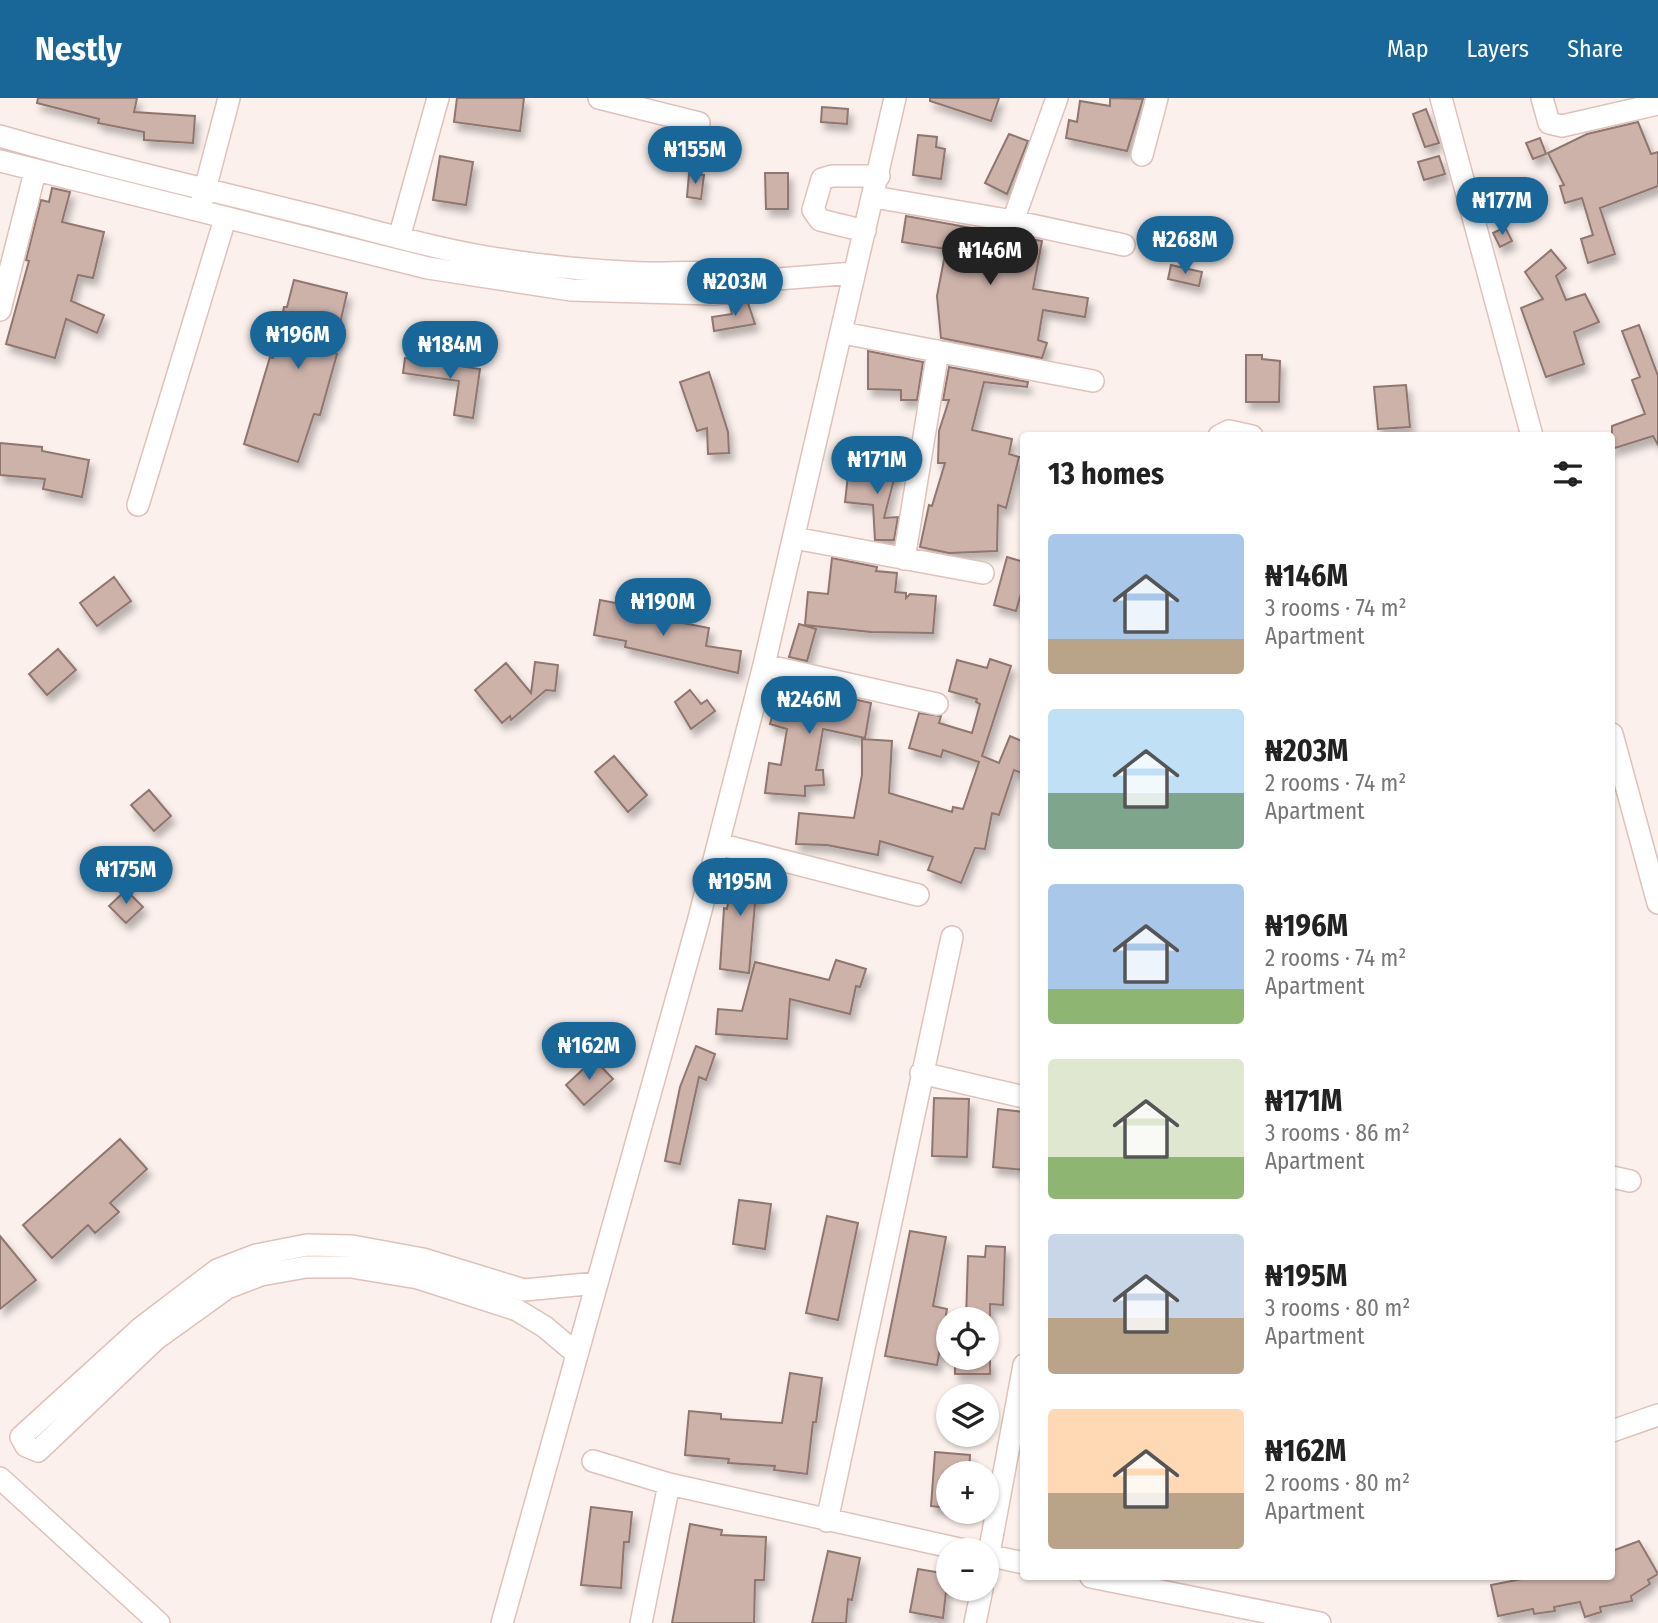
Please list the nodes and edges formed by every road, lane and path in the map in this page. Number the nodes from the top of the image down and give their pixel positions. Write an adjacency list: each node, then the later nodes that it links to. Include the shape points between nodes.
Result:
1 (229, 98): 16 (street)
2 (438, 98): 22 (street)
3 (599, 98): 10 (street)
4 (895, 98): 15 (street)
5 (1058, 98): 20 (street)
6 (1157, 98): 12 (street)
7 (1441, 98): 30 (street)
8 (1542, 98): 9 (street, via 1549,123 1562,126)
9 (1658, 104)
10 (699, 123)
11 (0, 136): 16 (street)
12 (1142, 155)
13 (0, 161): 14 (street)
14 (35, 172): 18 (street); 26 (street)
15 (879, 176): 17 (street); 21 (street, via 822,179 813,211 820,220)
16 (205, 190): 18 (street); 22 (street)
17 (874, 197): 20 (street); 21 (street)
18 (200, 212): 19 (street)
19 (225, 219): 25 (street, via 428,268 571,290 714,294); 31 (street)
20 (1013, 220): 23 (street)
21 (865, 231): 24 (street)
22 (399, 238): 25 (street, via 572,269 725,272)
23 (1124, 245)
24 (854, 273): 25 (street); 27 (street)
25 (753, 281)
26 (0, 310)
27 (843, 334): 28 (street); 32 (street)
28 (938, 351): 29 (street); 33 (street)
29 (1093, 381)
30 (1531, 432)
31 (138, 505)
32 (794, 538): 33 (street); 35 (street)
33 (904, 559): 34 (street)
34 (983, 573)
35 (764, 665): 36 (street); 39 (street)
36 (937, 704)
37 (1615, 741): 38 (street)
38 (1649, 835): 41 (street)
39 (718, 844): 40 (street); 46 (street)
40 (918, 895)
41 (1658, 903)
42 (952, 937): 43 (street)
43 (921, 1073): 44 (street); 55 (street)
44 (1020, 1096)
45 (351, 1256): 46 (street, via 423,1259 524,1290); 47 (street, via 307,1245 256,1255); 48 (street, via 517,1310)
46 (597, 1283): 48 (street)
47 (149, 1333): 47 (street, via 38,1451 26,1446 21,1437)
48 (577, 1354): 63 (street)
49 (1020, 1398): 56 (street)
50 (1658, 1415): 51 (street)
51 (1615, 1429)
52 (593, 1461): 54 (street)
53 (0, 1478): 62 (street)
54 (670, 1484): 55 (street); 64 (street)
55 (827, 1521): 57 (street)
56 (992, 1538)
57 (936, 1544)
58 (999, 1560): 59 (street)
59 (1020, 1562)
60 (1105, 1580): 66 (street)
61 (980, 1601): 65 (street)
62 (159, 1623)
63 (502, 1623)
64 (641, 1623)
65 (975, 1623)
66 (1320, 1623)

